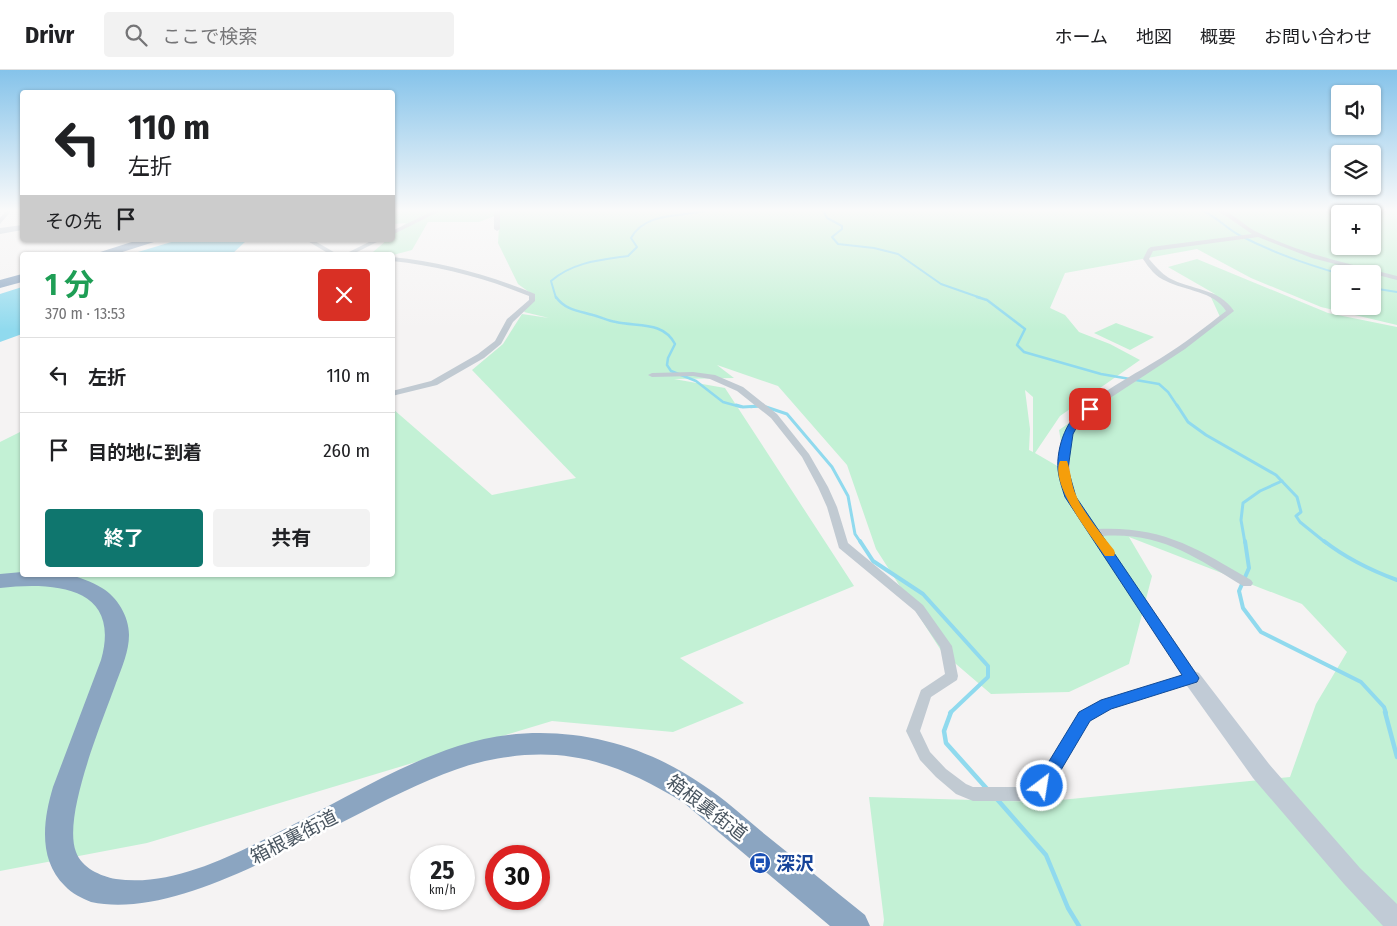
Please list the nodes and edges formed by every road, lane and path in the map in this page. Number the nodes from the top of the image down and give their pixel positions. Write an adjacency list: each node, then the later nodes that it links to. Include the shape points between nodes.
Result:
1 (1150, 250): 9 (street, via 1146,259 1160,275 1212,296 1230,311 1076,420 1068,434 1063,469 1070,497)
2 (1296, 250): 4 (street)
3 (395, 259): 8 (street, via 463,271 533,295 532,301 510,321 498,342 481,356 434,383)
4 (1397, 278)
5 (20, 279): 6 (highway)
6 (0, 284)
7 (652, 375): 12 (street, via 712,377 740,389 772,414 806,456 832,507 843,545 920,608 946,646 952,676 926,694 913,732 925,756 961,789 973,794 1020,794 1042,786 1085,716 1106,704)
8 (395, 393)
9 (1096, 534): 11 (street, via 1119,530 1158,537 1198,553); 12 (street)
10 (0, 581): 14 (highway, 箱根裏街道, via 30,578 74,584 102,600 117,625 118,641 113,660 70,776 59,829 60,852 69,871 87,885 111,894 140,895 172,890 260,856 451,760 518,744 552,744 613,753 666,776 694,794)
11 (1247, 583)
12 (1192, 678): 13 (street, via 1261,771 1352,876)
13 (1397, 922)
14 (854, 926)

